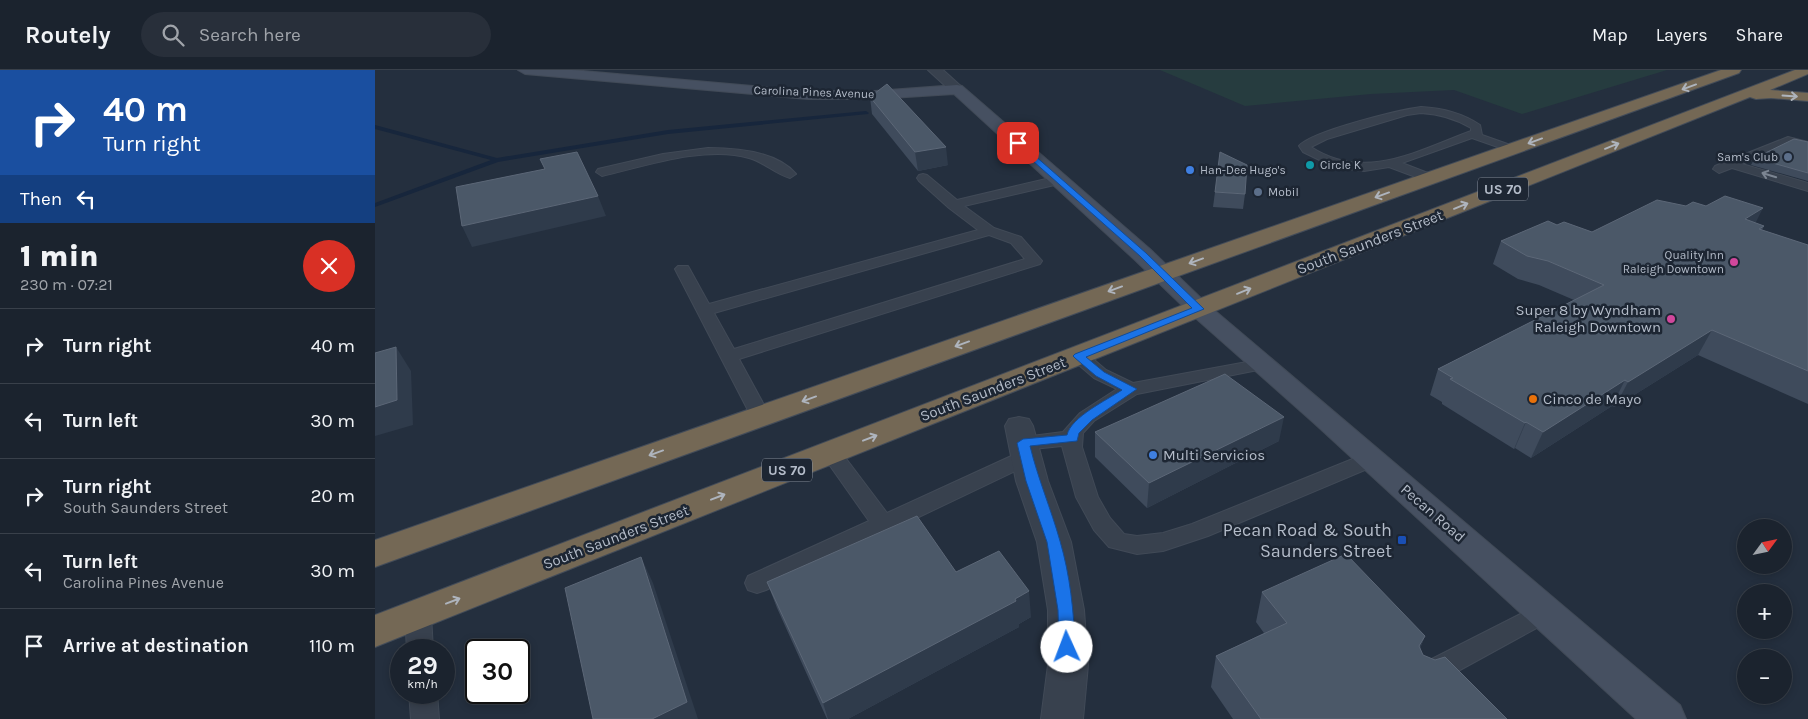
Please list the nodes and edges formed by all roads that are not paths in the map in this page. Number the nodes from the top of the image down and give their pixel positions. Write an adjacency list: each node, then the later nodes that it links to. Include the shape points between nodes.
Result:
1 (525, 70): 5 (street, Carolina Pines Avenue, via 808,95 875,95)
2 (935, 70): 5 (street)
3 (1734, 70): 10 (highway, US 70, one-way to 10)
4 (1807, 70): 6 (highway, South Saunders Street / US 70)
5 (957, 89): 18 (street)
6 (1737, 97): 7 (highway, one-way to 7, via 1771,94); 28 (highway, South Saunders Street / US 70, one-way to 6)
7 (1808, 97)
8 (1475, 133): 10 (lane, via 1477,137); 11 (lane); 11 (lane, via 1476,127 1465,120 1437,111 1421,110 1406,112 1305,146 1333,164 1359,168)
9 (1808, 145): 12 (lane, via 1788,140)
10 (1512, 149): 17 (highway, US 70)
11 (1389, 163): 17 (lane)
12 (1731, 164): 13 (lane); 19 (lane, one-way to 12)
13 (1719, 169)
14 (602, 172): 15 (lane, via 678,155 728,150 766,159)
15 (790, 174)
16 (923, 178): 20 (lane)
17 (1429, 178): 25 (highway, US 70, one-way to 25)
18 (1059, 180): 20 (lane); 25 (street)
19 (1808, 187)
20 (954, 205): 21 (lane)
21 (989, 230): 26 (lane, via 1017,240 1035,261); 29 (lane, via 957,244 762,300)
22 (982, 263): 26 (lane)
23 (683, 269): 29 (lane)
24 (953, 272): 27 (lane)
25 (1161, 273): 28 (street); 34 (highway, US 70, one-way to 34)
26 (995, 274): 27 (lane)
27 (966, 283): 30 (lane, via 895,297 783,332)
28 (1199, 309): 31 (highway, South Saunders Street / US 70); 32 (street, Pecan Road)
29 (705, 310): 30 (lane)
30 (729, 356): 34 (lane)
31 (1079, 356): 33 (lane, via 1100,374); 37 (highway, South Saunders Street / US 70, one-way to 31)
32 (1263, 364): 33 (lane); 38 (street, Pecan Road)
33 (1131, 389): 35 (lane, via 1087,417 1073,432)
34 (760, 416): 40 (highway, US 70, one-way to 40)
35 (1073, 438): 36 (lane); 38 (lane, via 1072,447 1087,497 1102,524 1117,541 1137,545 1163,542 1200,530)
36 (1023, 442): 39 (lane); 49 (street, via 1032,481 1054,542 1066,610 1068,665)
37 (831, 453): 39 (lane); 43 (highway, South Saunders Street / US 70, one-way to 37)
38 (1371, 459): 42 (street, Pecan Road)
39 (883, 524): 41 (lane)
40 (375, 554)
41 (757, 583)
42 (1544, 612): 46 (lane); 50 (street, Pecan Road)
43 (418, 615): 44 (highway, South Saunders Street / US 70); 45 (lane)
44 (375, 632)
45 (419, 639)
46 (1422, 677)
47 (424, 704): 48 (lane)
48 (425, 719)
49 (1062, 719)
50 (1665, 719)

